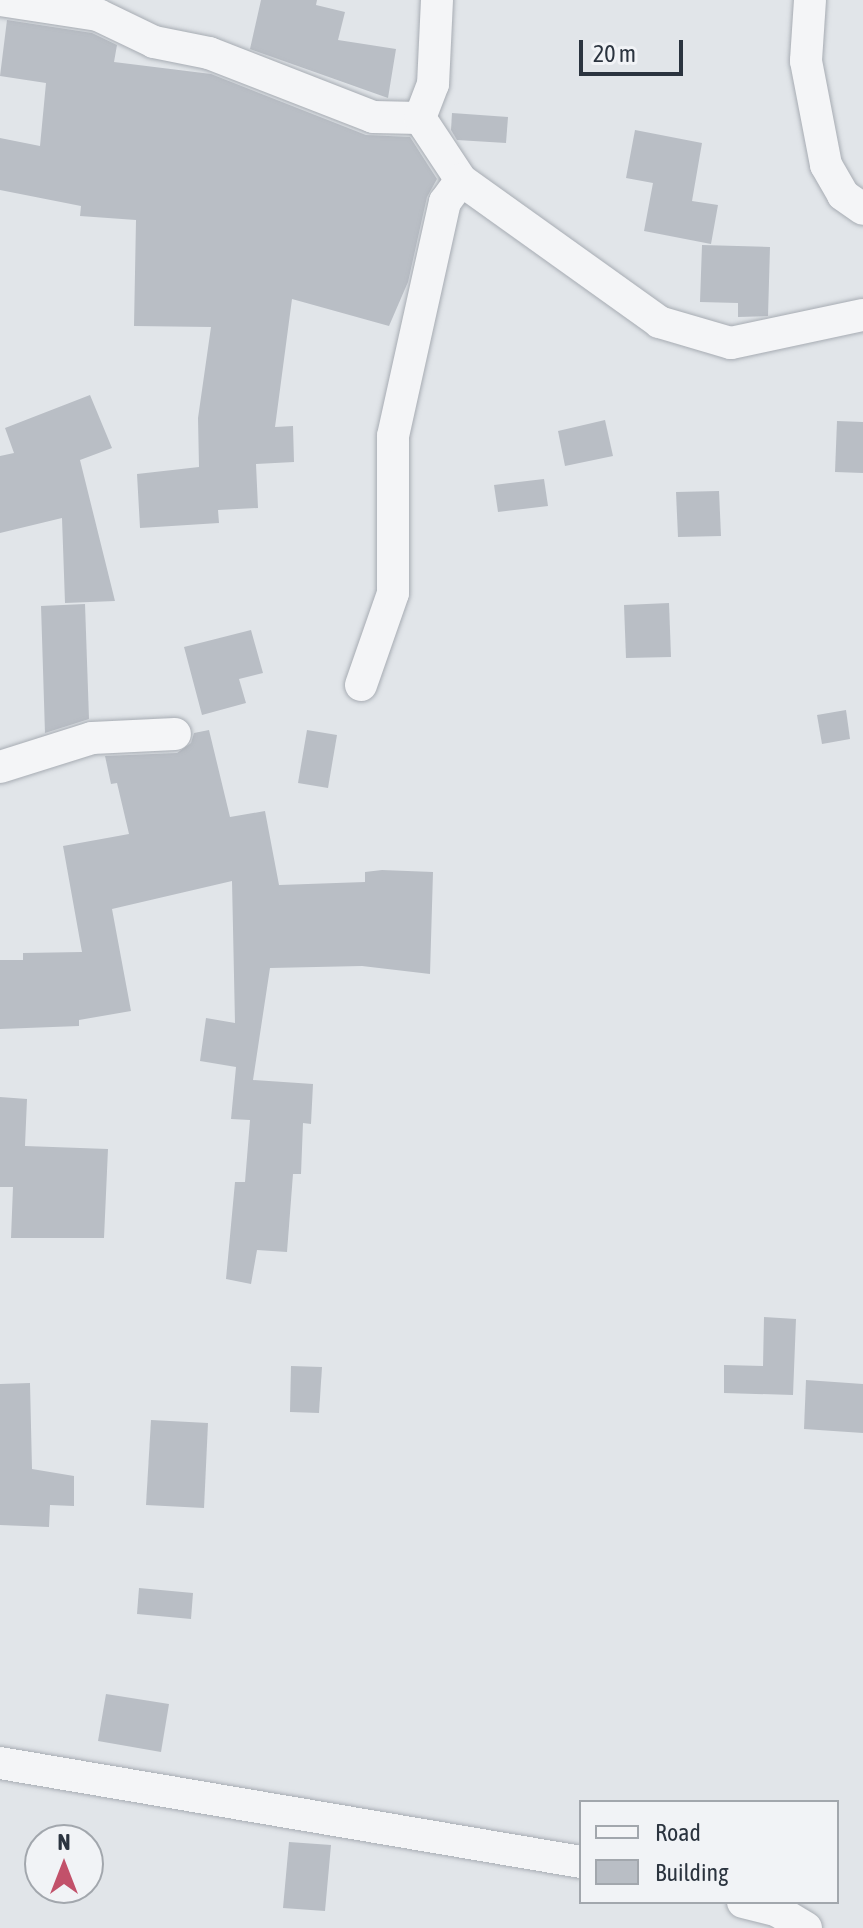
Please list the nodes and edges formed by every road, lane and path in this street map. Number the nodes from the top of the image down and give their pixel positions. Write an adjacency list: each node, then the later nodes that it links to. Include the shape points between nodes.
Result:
1 (0, 0): 4 (street, via 98,15 154,42 209,53 373,117)
2 (437, 0): 4 (street, via 433,84)
3 (810, 0): 6 (street, via 806,61 826,165 843,195)
4 (420, 118): 5 (street)
5 (461, 180): 7 (street, via 659,322 731,343); 8 (street, via 445,202 393,436 393,593)
6 (863, 209)
7 (863, 315)
8 (361, 685)
9 (175, 734): 10 (street, via 92,738)
10 (0, 767)
11 (0, 1763): 12 (street)
12 (579, 1862)
13 (751, 1904): 14 (street, via 776,1910)
14 (806, 1928)

